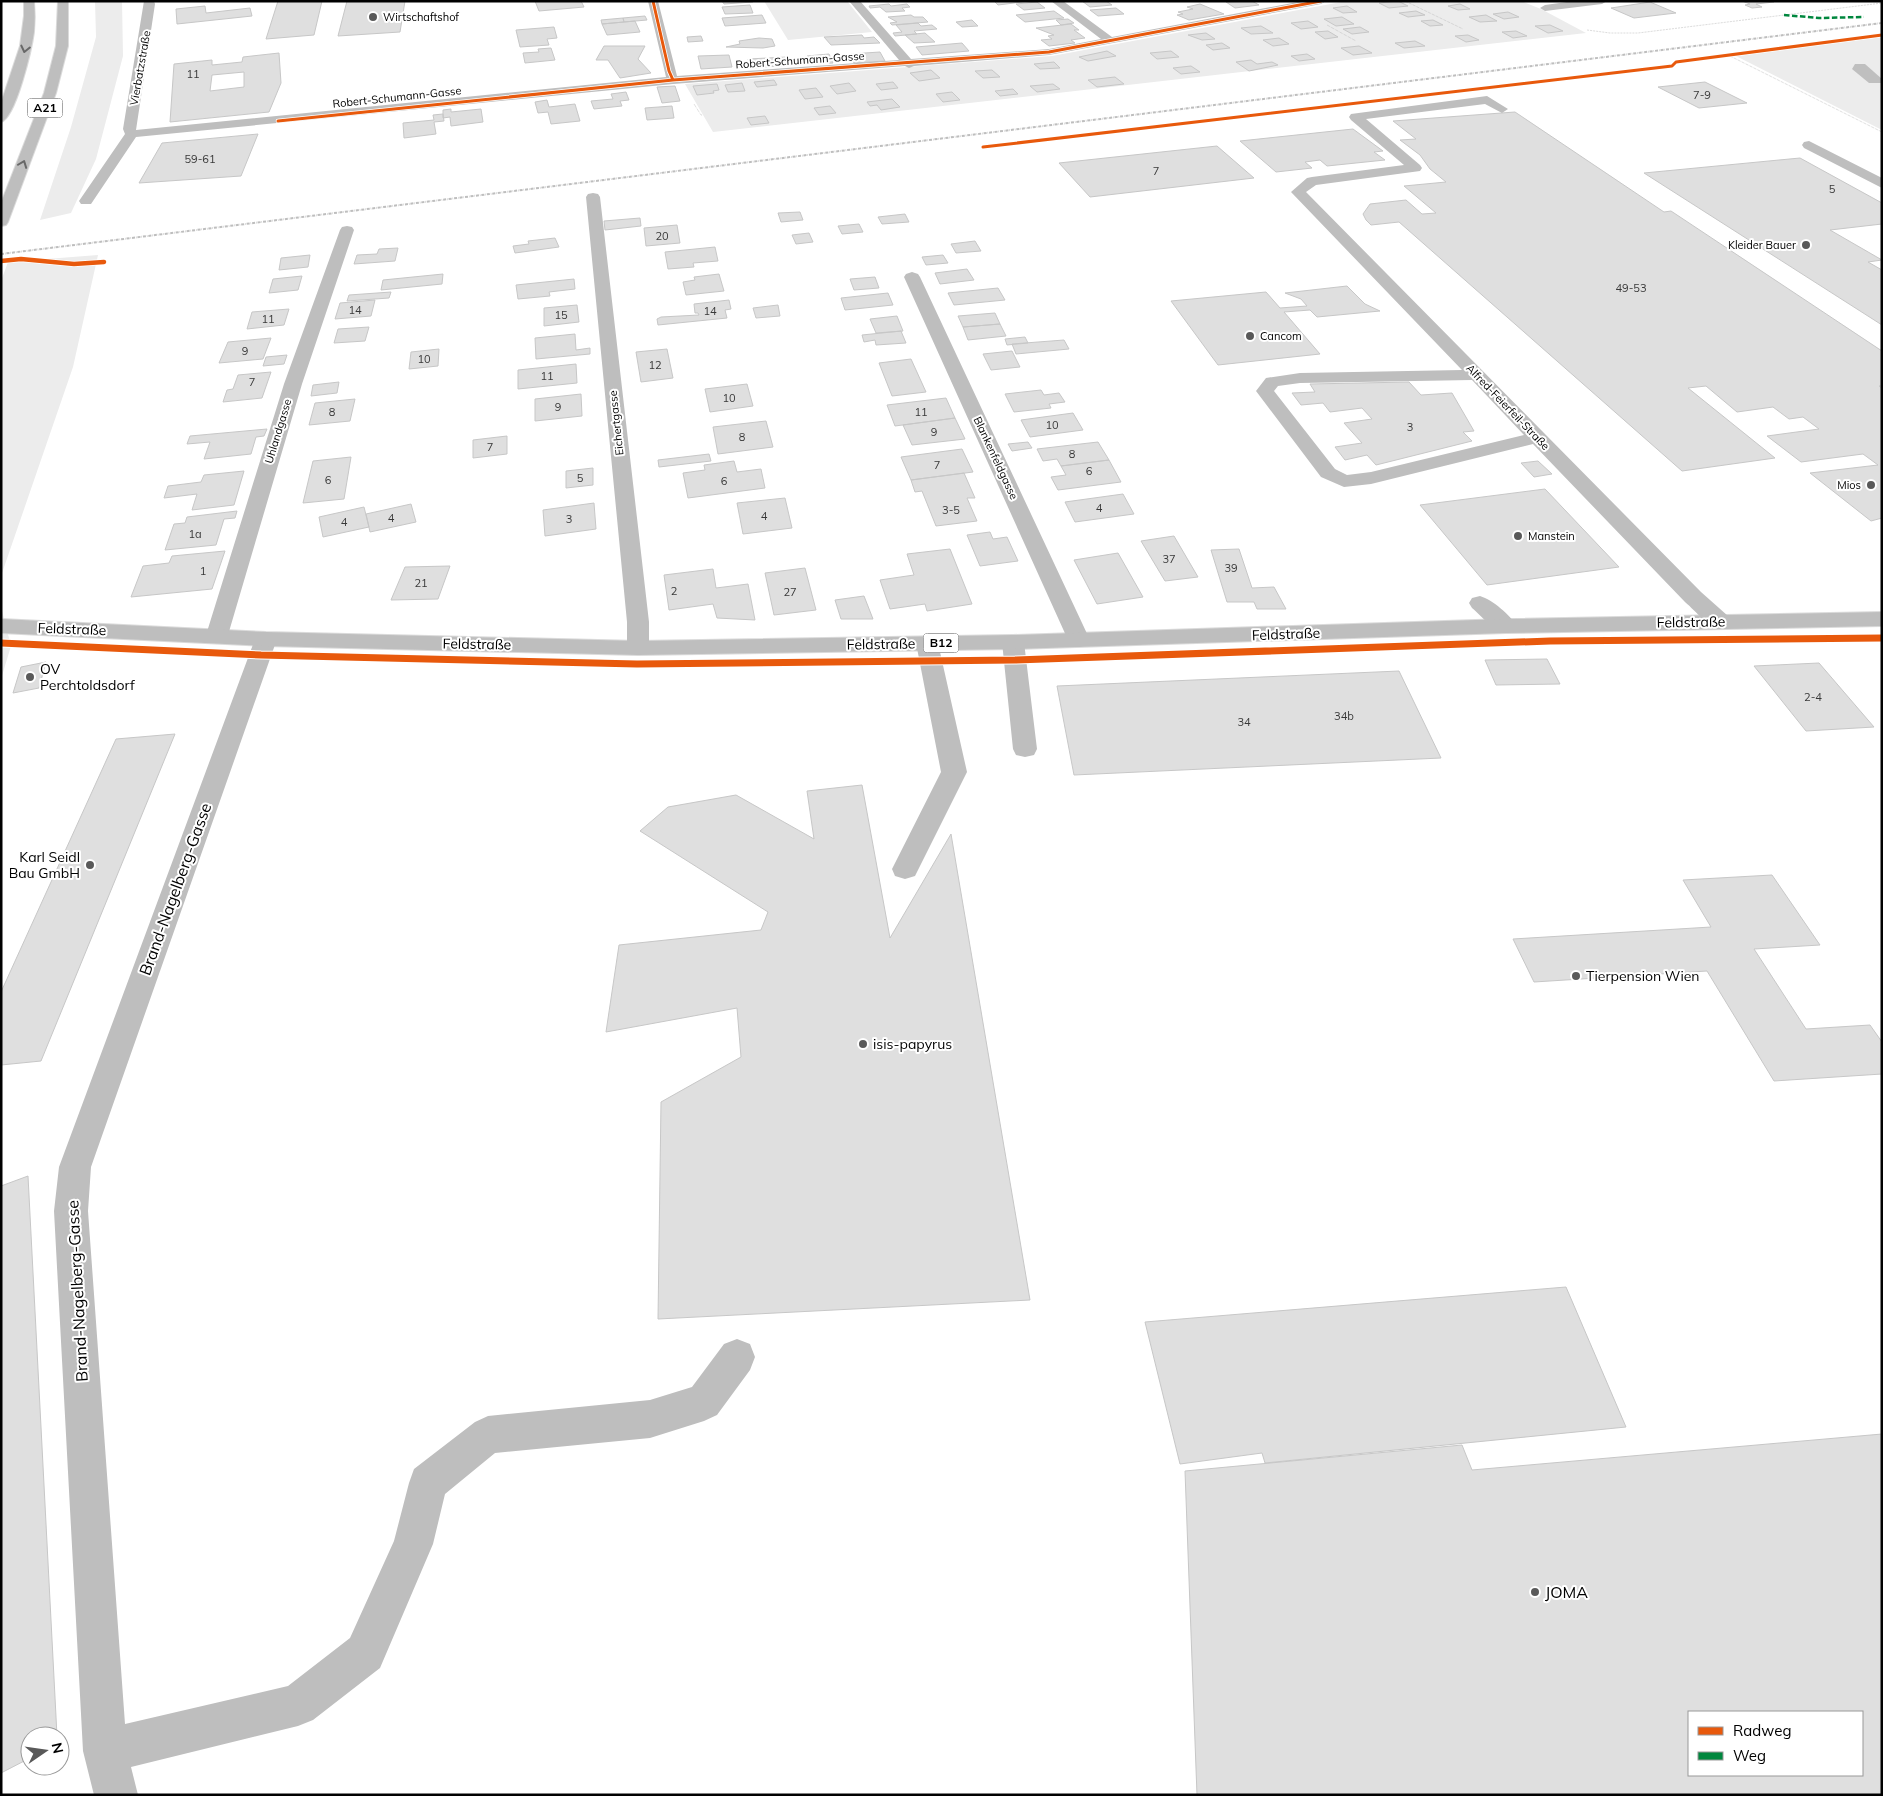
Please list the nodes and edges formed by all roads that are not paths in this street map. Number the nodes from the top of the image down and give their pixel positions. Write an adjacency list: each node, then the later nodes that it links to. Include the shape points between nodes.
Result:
1 (29, 1): 18 (main road, A21, one-way to 18, via 25,50)
2 (63, 1): 24 (main road, A21, one-way to 2, via 50,93 62,46)
3 (149, 1): 19 (main road, Vierbatzstraße, via 129,129)
4 (653, 1): 16 (main road)
5 (854, 1): 15 (main road)
6 (1056, 1): 14 (main road)
7 (1275, 1): 11 (main road)
8 (1321, 1): 11 (main road, Robert-Schumann-Gasse)
9 (1533, 1): 12 (main road)
10 (1602, 1): 12 (main road)
11 (1287, 8): 14 (main road, Robert-Schumann-Gasse)
12 (1545, 8): 13 (main road)
13 (1563, 17)
14 (1111, 41): 15 (main road, Robert-Schumann-Gasse, via 1049,52)
15 (909, 64): 16 (main road, Robert-Schumann-Gasse)
16 (673, 80): 19 (main road, Robert-Schumann-Gasse, via 232,120)
17 (1502, 109): 27 (main road, Alfred-Feierfeil-Straße, via 1487,100 1355,117 1415,168 1312,181 1298,192)
18 (1, 118)
19 (132, 134): 23 (main road)
20 (1808, 145): 21 (main road)
21 (1882, 184)
22 (592, 197): 39 (main road, Eichertgasse, via 638,622)
23 (86, 201)
24 (4, 216)
25 (347, 230): 34 (main road, Uhlandgasse, via 293,384)
26 (912, 277): 36 (main road, Blankenfeldgasse)
27 (1477, 375): 28 (main road, Alfred-Feierfeil-Straße); 28 (main road, via 1300,378 1272,382 1265,391 1328,472 1344,481 1371,478)
28 (1538, 438): 31 (main road, Alfred-Feierfeil-Straße)
29 (1480, 603): 33 (main road)
30 (1882, 619): 31 (main road, Feldstraße / B12)
31 (1720, 621): 33 (main road, Feldstraße / B12)
32 (1, 626): 34 (main road, Feldstraße / B12)
33 (1506, 626): 36 (main road, Feldstraße / B12)
34 (217, 635): 35 (main road, Feldstraße / B12)
35 (266, 639): 39 (main road, Feldstraße / B12); 43 (main road, Brand-Nagelberg-Gasse, via 75,1167 71,1211)
36 (1079, 640): 37 (main road, Feldstraße / B12)
37 (1012, 642): 38 (main road, Feldstraße / B12); 40 (main road)
38 (927, 643): 39 (main road, Feldstraße / B12); 41 (main road, via 954,772)
39 (638, 648)
40 (1025, 749)
41 (905, 869)
42 (737, 1357): 43 (main road, via 704,1402 650,1419 488,1435 428,1483 413,1544 365,1653 298,1705)
43 (105, 1751): 44 (main road, Brand-Nagelberg-Gasse)
44 (116, 1795)

